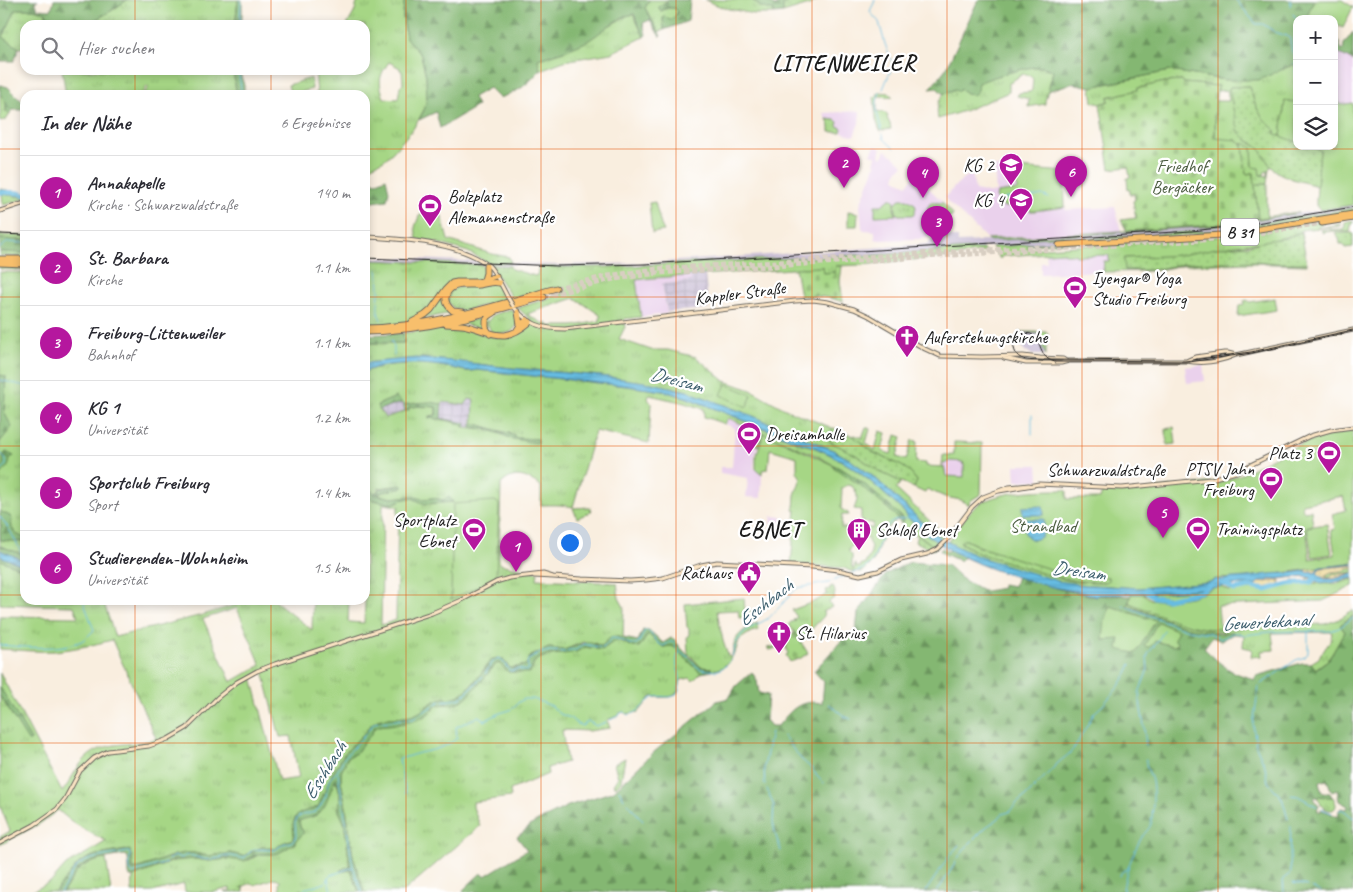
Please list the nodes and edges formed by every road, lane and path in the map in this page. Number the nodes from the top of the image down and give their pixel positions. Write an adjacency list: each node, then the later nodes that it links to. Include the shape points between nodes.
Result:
1 (20, 205): 2 (main road)
2 (0, 211)
3 (1353, 214): 7 (highway, B 31, via 1214,235)
4 (1353, 218): 5 (highway)
5 (1322, 223)
6 (370, 237): 12 (main road, Kappler Straße, via 445,247 468,254)
7 (1059, 246)
8 (0, 258): 9 (highway)
9 (20, 259)
10 (0, 263): 11 (highway)
11 (20, 264)
12 (486, 265): 13 (main road, Kappler Straße); 14 (highway)
13 (496, 276): 14 (highway); 15 (main road, Kappler Straße)
14 (486, 281): 15 (highway); 19 (highway, via 479,285 458,285 448,293 447,304 452,311); 23 (highway, via 452,284 425,316)
15 (499, 283): 20 (main road, Kappler Straße, bridge)
16 (556, 288): 19 (highway)
17 (544, 297): 18 (highway)
18 (506, 308): 22 (highway); 29 (highway, via 486,319 485,325)
19 (474, 312): 23 (highway)
20 (518, 312): 21 (main road, Kappler Straße); 24 (highway)
21 (528, 321): 24 (highway); 28 (highway); 31 (main road, Kappler Straße, via 552,329 565,329 813,300 859,311 940,356)
22 (438, 324): 27 (highway); 29 (highway, via 467,326)
23 (401, 326): 25 (highway)
24 (520, 326): 28 (highway)
25 (370, 328)
26 (1353, 330): 30 (main road)
27 (370, 332)
28 (516, 332): 29 (highway, via 502,336)
29 (491, 334)
30 (1236, 355): 33 (main road, via 1224,353); 33 (main road, via 1202,363)
31 (1001, 357): 32 (main road, Kappler Straße); 32 (main road, Kappler Straße, via 1026,363)
32 (1066, 361): 33 (main road)
33 (1186, 361)
34 (1353, 427): 35 (main road, Schwarzwaldstraße, via 1310,436 1236,472 1212,479 1131,487 1046,484 1001,489 979,500 968,510 940,547 863,574 812,567 717,562 646,580 543,574 498,581 432,613 261,669 237,682 177,734 157,744 108,752 94,758 80,771 56,809 34,826)
35 (0, 843)

